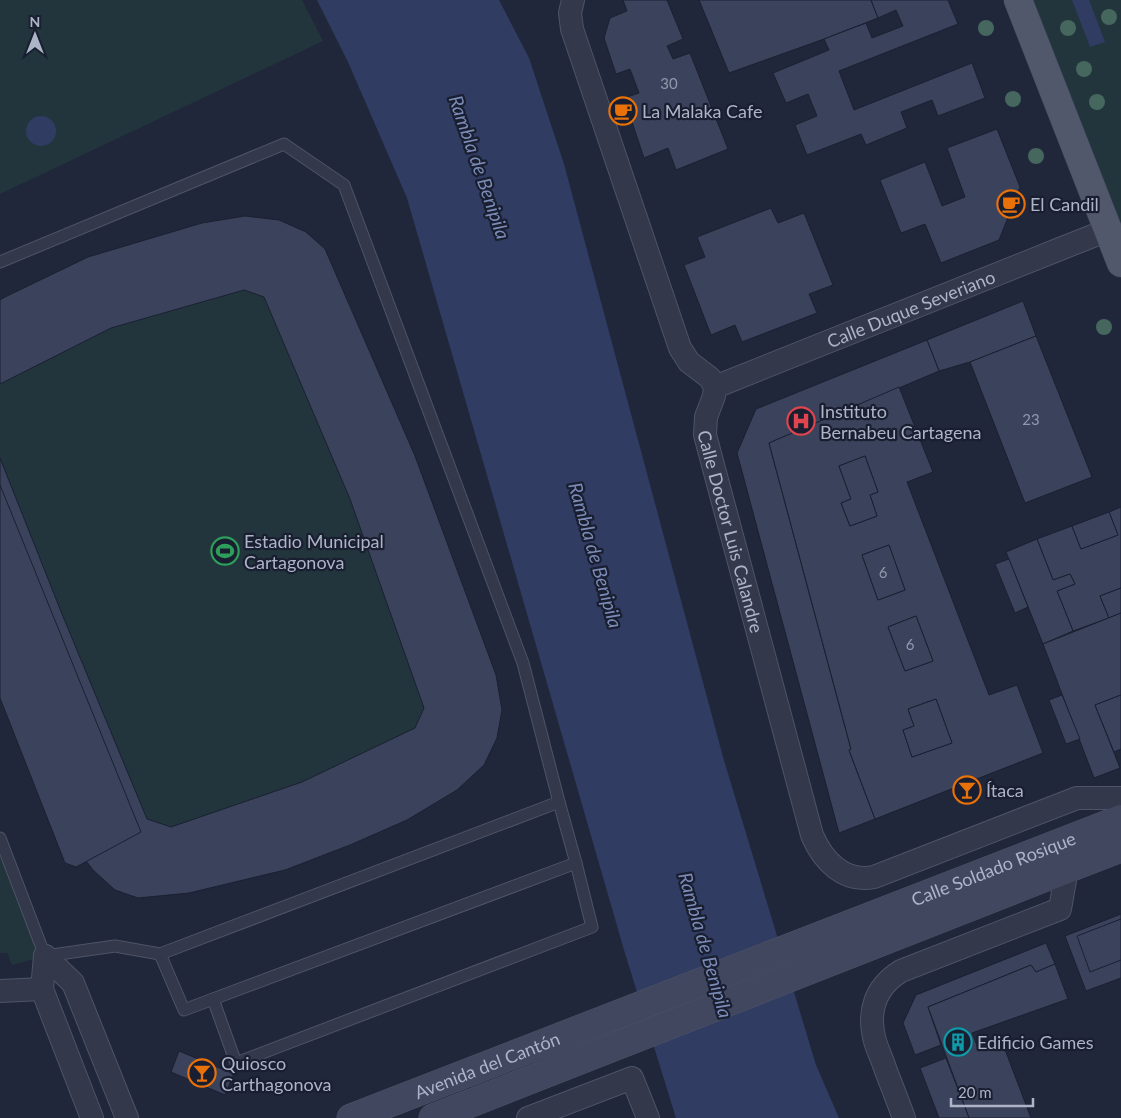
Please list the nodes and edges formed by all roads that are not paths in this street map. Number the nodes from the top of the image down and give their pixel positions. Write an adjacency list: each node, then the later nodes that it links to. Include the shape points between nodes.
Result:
1 (573, 0): 6 (street, via 570,13 572,29 680,348 689,362 710,378)
2 (1018, 0): 3 (main road)
3 (1108, 230): 5 (main road); 6 (street, Calle Duque Severiano)
4 (0, 262): 8 (lane, via 284,144 344,185 523,663)
5 (1121, 263)
6 (715, 387): 14 (street, Calle Doctor Luis Calandre, via 706,417 705,434 812,835 831,864 848,874)
7 (1121, 798): 14 (street, Calle Soldado Rosique, via 1077,798)
8 (559, 802): 12 (lane); 15 (lane)
9 (1121, 819): 20 (main road, Calle Soldado Rosique)
10 (0, 838): 16 (lane)
11 (1121, 848): 13 (main road, Calle Soldado Rosique)
12 (576, 863): 19 (lane); 19 (lane, via 592,927 236,1063)
13 (1066, 869): 21 (main road, Calle Soldado Rosique); 28 (street, Calle Soldado Rosique, via 1060,908 901,971 881,988 873,1007 872,1028)
14 (866, 878)
15 (160, 954): 16 (lane, via 115,946); 19 (lane, via 184,1010)
16 (46, 956): 17 (street); 23 (street, via 73,983)
17 (42, 989): 18 (street); 22 (street)
18 (0, 991)
19 (213, 999)
20 (623, 1013): 24 (main road, Avenida del Cantón)
21 (630, 1041): 25 (main road, Avenida del Cantón)
22 (92, 1118)
23 (127, 1118)
24 (351, 1118)
25 (433, 1118)
26 (528, 1118): 27 (street, via 632,1078)
27 (648, 1118)
28 (904, 1118)

